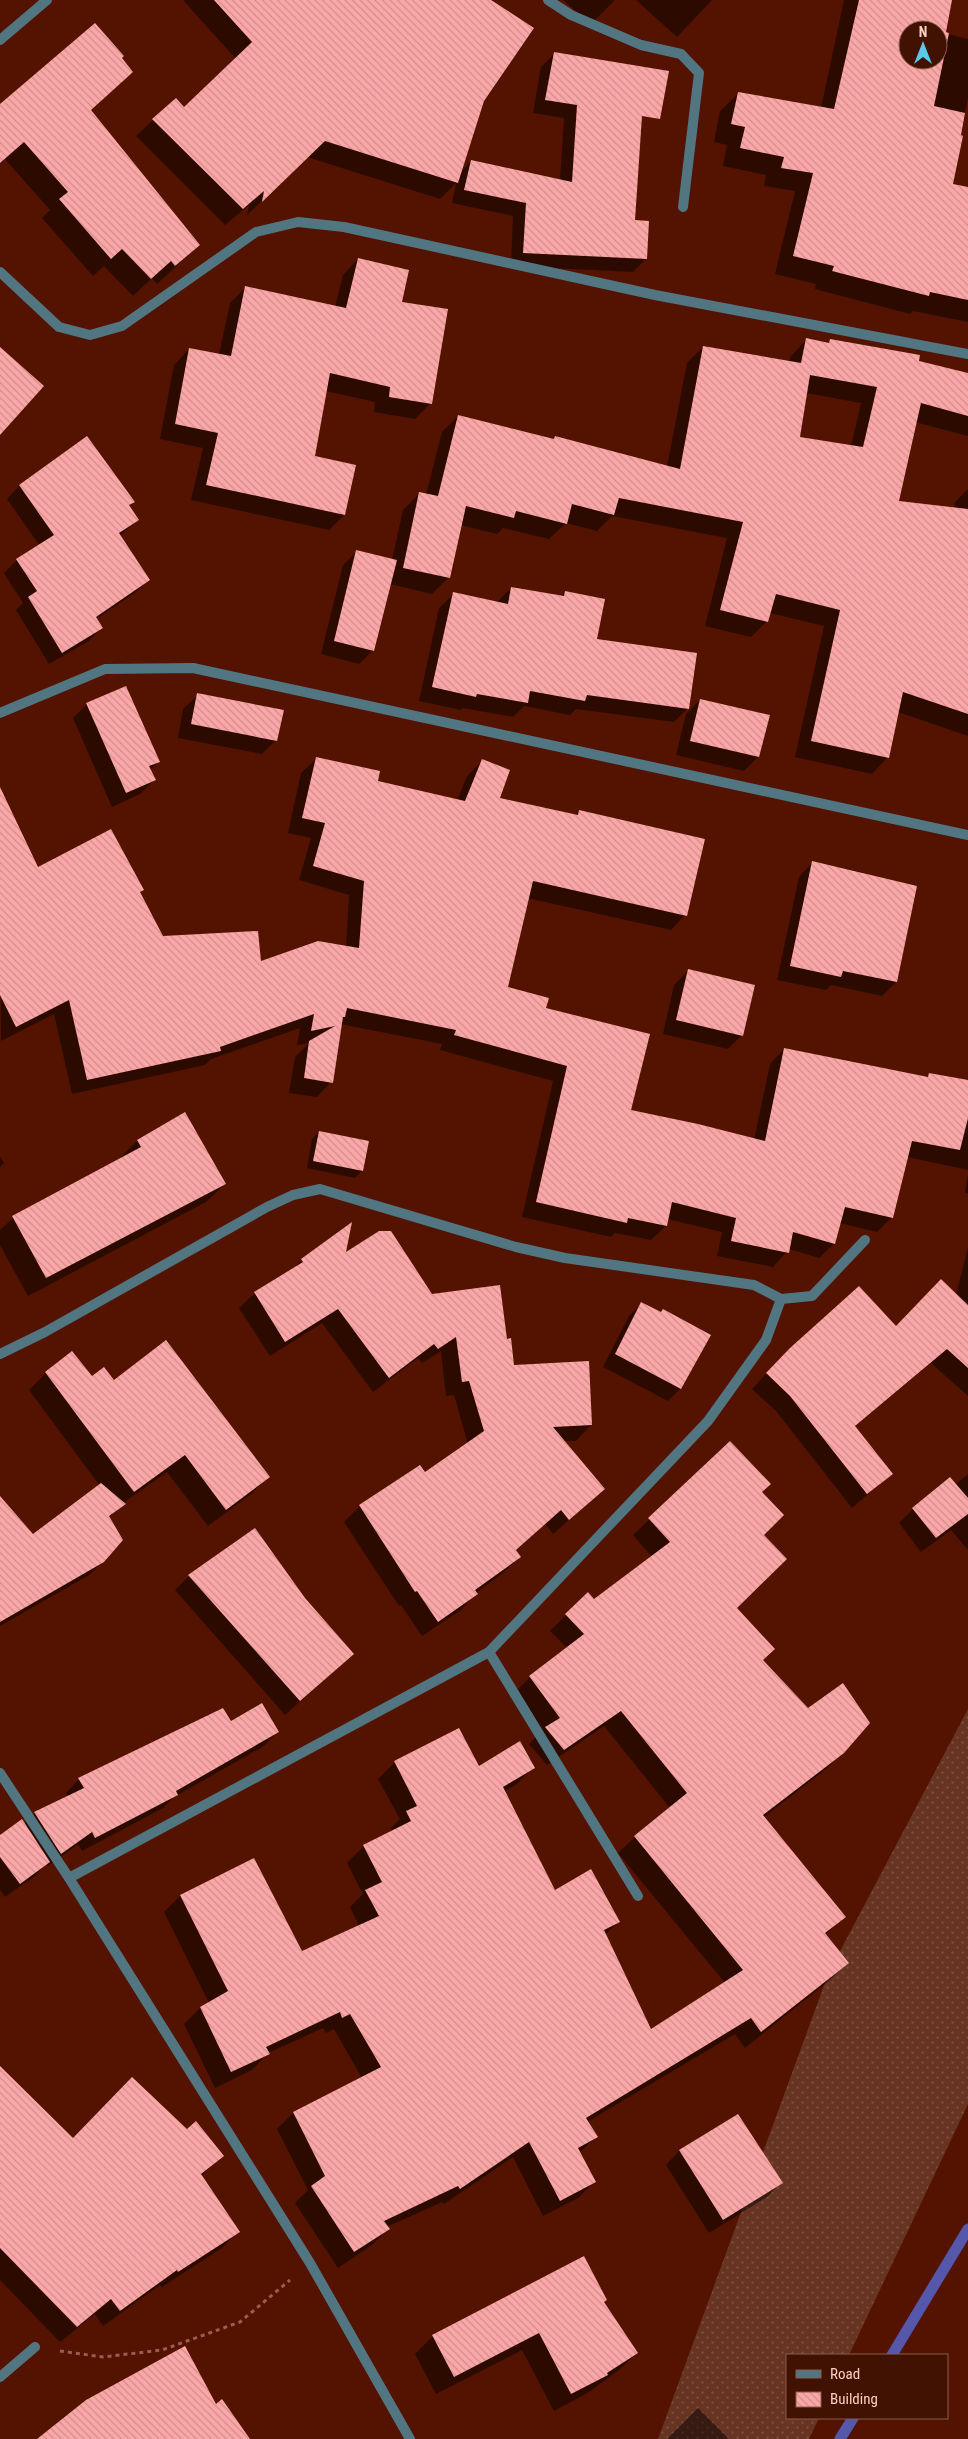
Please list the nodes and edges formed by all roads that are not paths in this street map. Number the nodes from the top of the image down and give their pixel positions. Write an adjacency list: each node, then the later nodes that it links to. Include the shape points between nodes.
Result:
1 (47, 0): 3 (street)
2 (548, 0): 4 (street, via 571,15 641,45 681,54 699,73)
3 (0, 40)
4 (683, 207)
5 (0, 272): 6 (street, via 58,327 90,335 122,326 256,232 298,222 344,227 655,296)
6 (968, 354)
7 (0, 713): 8 (street, via 105,669 193,668)
8 (968, 836)
9 (865, 1240): 10 (street, via 812,1296)
10 (781, 1299): 11 (street, via 754,1286 565,1258 516,1247 320,1189 293,1194 267,1207); 12 (street, via 766,1340 708,1421)
11 (0, 1354)
12 (489, 1652): 14 (street); 15 (street)
13 (0, 1773): 14 (street)
14 (69, 1878): 18 (street, via 310,2263)
15 (638, 1896)
16 (35, 2347): 17 (street)
17 (0, 2377)
18 (410, 2439)

